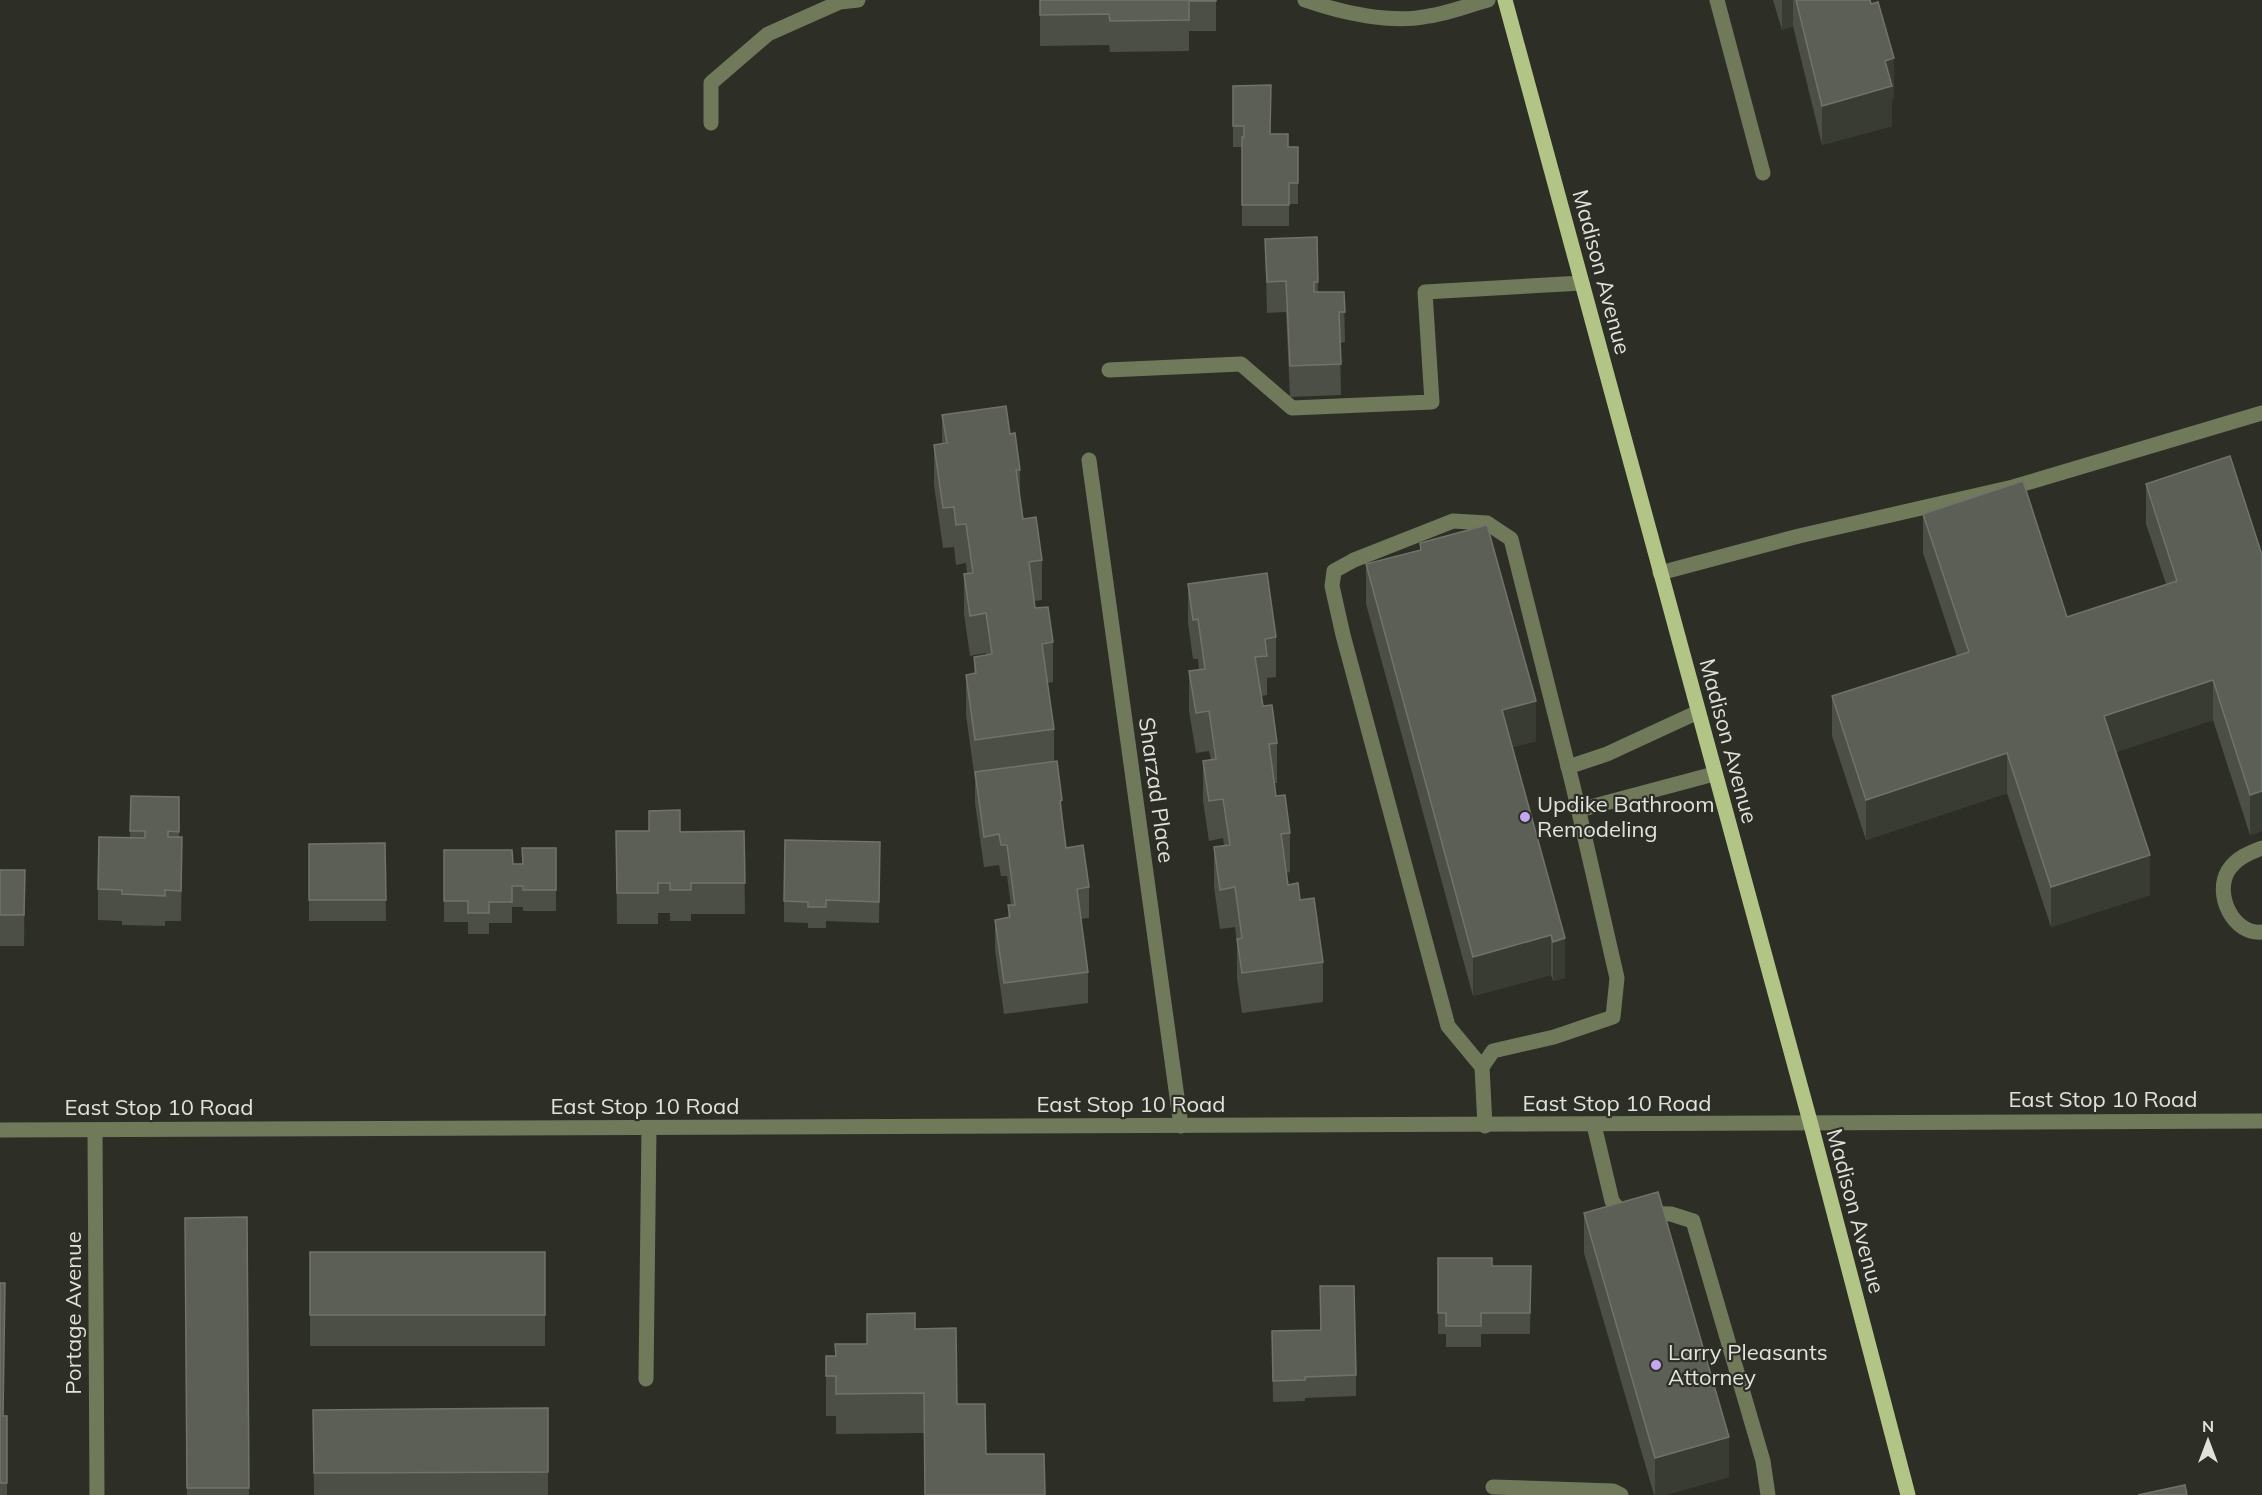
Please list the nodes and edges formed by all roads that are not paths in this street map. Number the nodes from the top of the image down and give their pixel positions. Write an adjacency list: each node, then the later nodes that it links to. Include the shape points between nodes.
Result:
1 (858, 0): 6 (street, via 840,2 768,34 711,83)
2 (1305, 0): 3 (street, via 1403,19)
3 (1488, 0)
4 (1505, 0): 8 (main road, Madison Avenue)
5 (1718, 0): 7 (street)
6 (711, 123)
7 (1763, 173)
8 (1582, 283): 9 (street, via 1425,291 1432,402 1292,408 1240,364); 12 (main road, Madison Avenue)
9 (1109, 370)
10 (2262, 413): 12 (street, via 2013,487 1799,536)
11 (1089, 460): 23 (street, Sharzad Place)
12 (1660, 573): 13 (main road, Madison Avenue)
13 (1698, 712): 14 (street, via 1607,754); 15 (main road, Madison Avenue)
14 (1568, 766): 16 (street); 19 (street, via 1510,539 1487,523 1453,521 1354,560 1334,572 1332,586 1342,635 1448,1026)
15 (1714, 774): 16 (street); 22 (main road, Madison Avenue)
16 (1579, 810): 19 (street, via 1617,978 1612,1017 1493,1052)
17 (2262, 848): 18 (street, via 2243,855 2227,872 2225,890 2227,907 2235,923 2255,933)
18 (2262, 932)
19 (1482, 1067): 24 (street)
20 (2262, 1120): 22 (street, East Stop 10 Road)
21 (1594, 1125): 22 (street, East Stop 10 Road); 24 (street, East Stop 10 Road); 32 (street, via 1612,1201 1622,1213 1671,1214 1694,1221 1763,1461)
22 (1811, 1125): 33 (main road, Madison Avenue)
23 (1181, 1126): 24 (street, East Stop 10 Road); 25 (street, East Stop 10 Road)
24 (1485, 1126)
25 (649, 1128): 27 (street, East Stop 10 Road); 28 (street)
26 (0, 1130): 27 (street, East Stop 10 Road)
27 (95, 1130): 30 (street, Portage Avenue)
28 (646, 1379)
29 (1493, 1487): 31 (street, via 1614,1491)
30 (97, 1495)
31 (1622, 1495)
32 (1768, 1495)
33 (1908, 1495)

